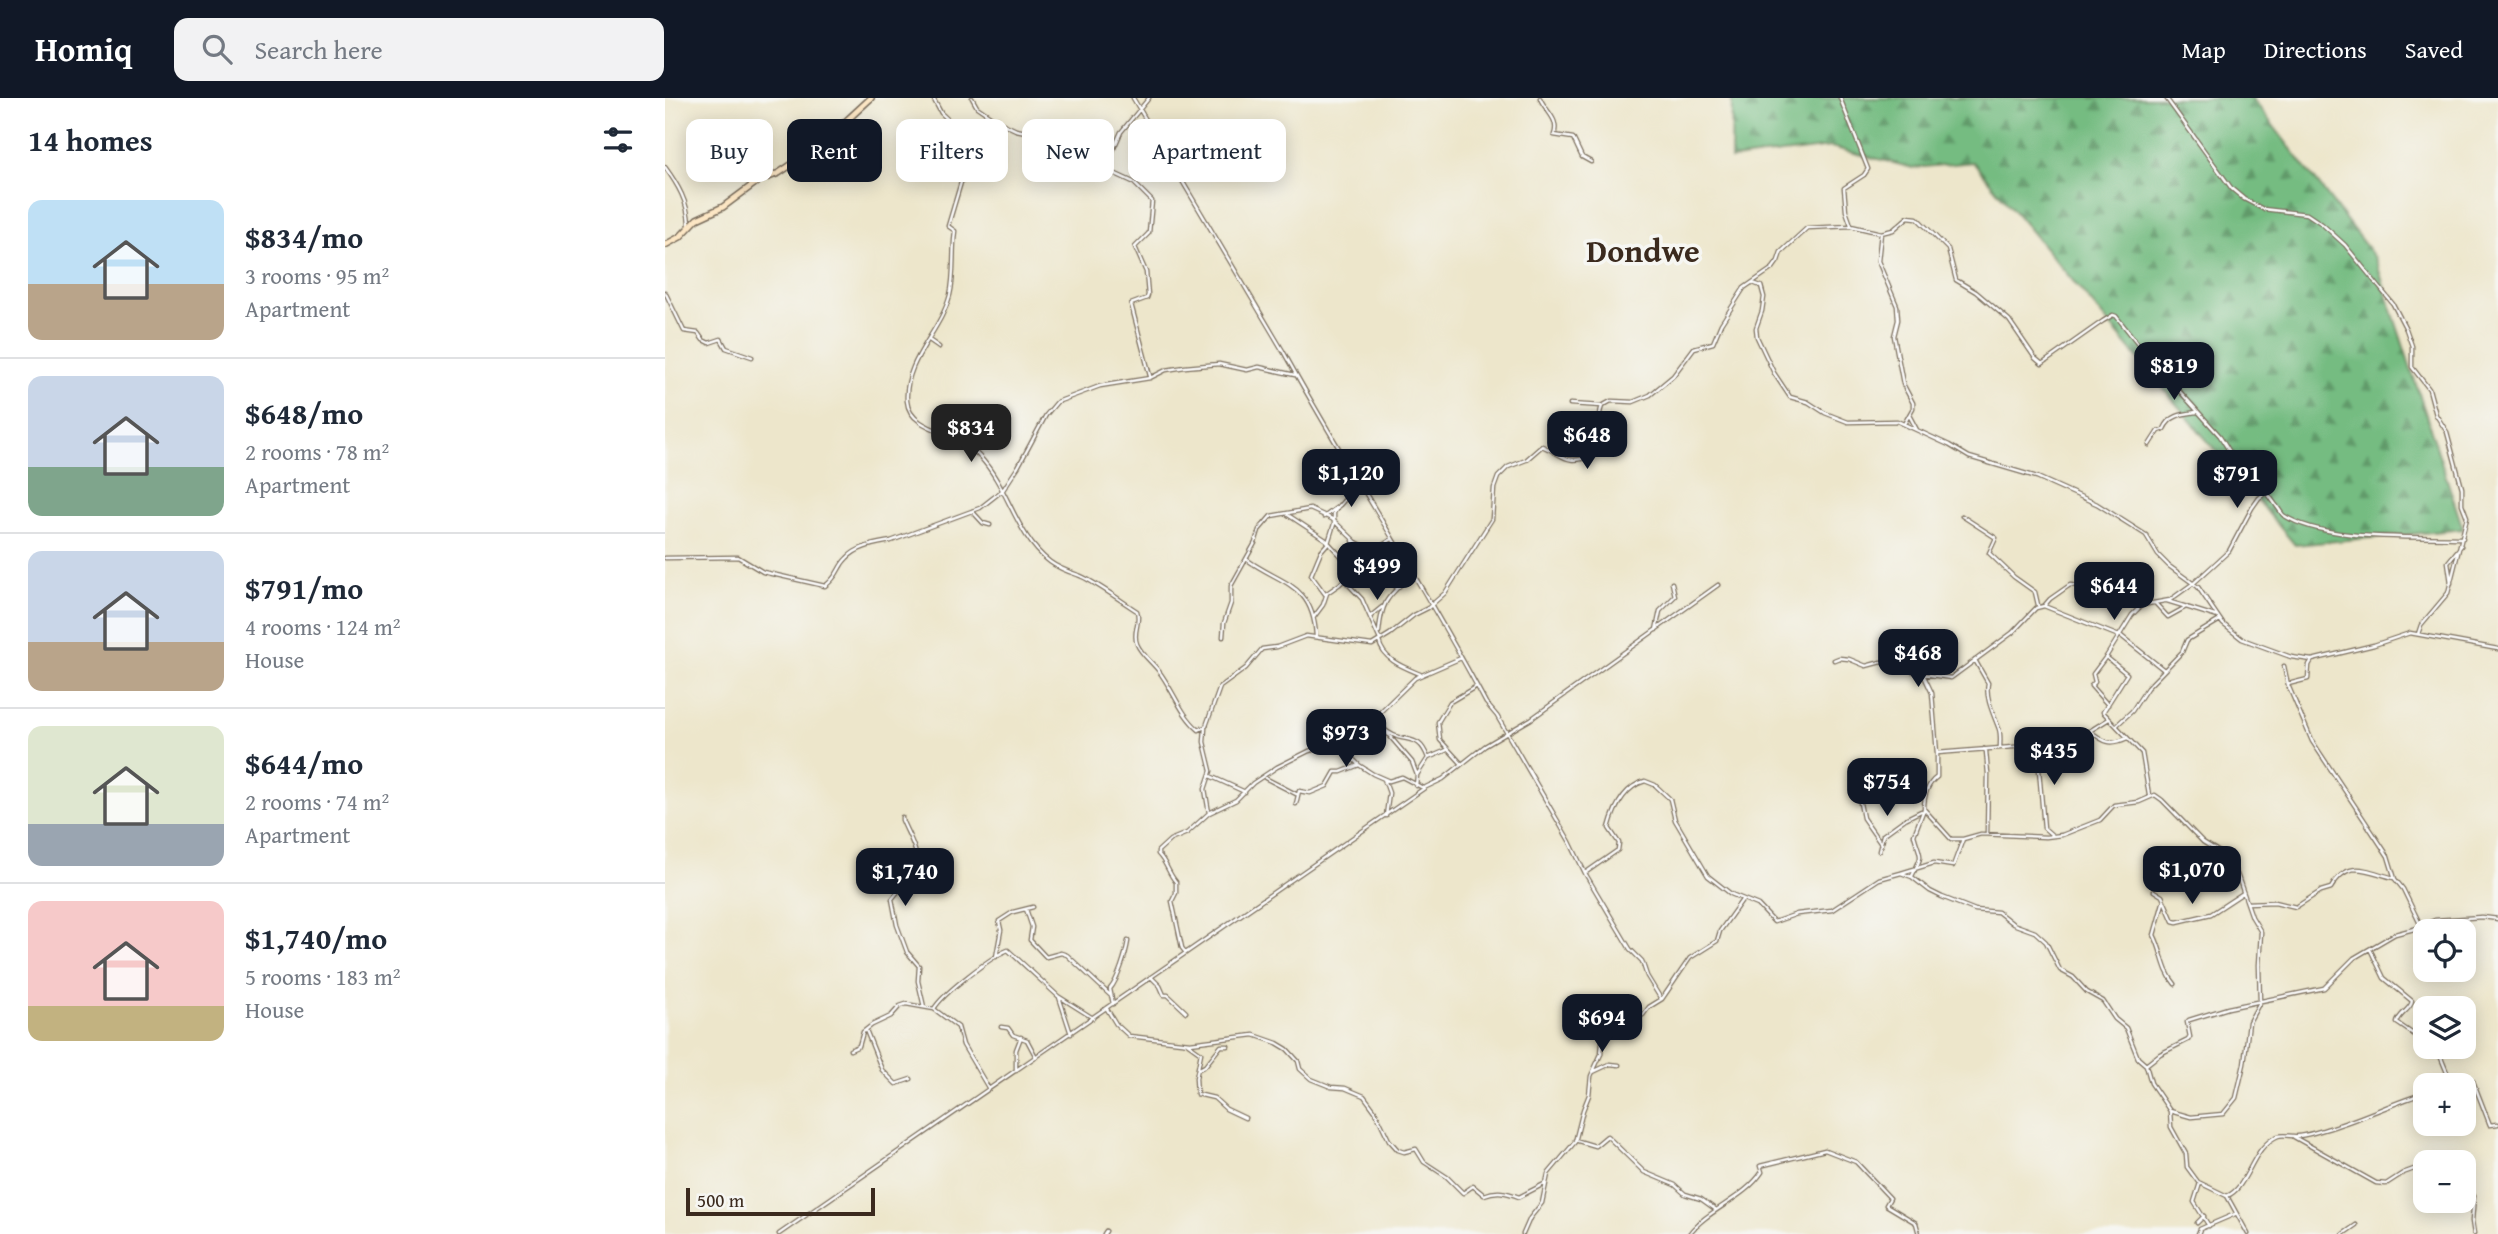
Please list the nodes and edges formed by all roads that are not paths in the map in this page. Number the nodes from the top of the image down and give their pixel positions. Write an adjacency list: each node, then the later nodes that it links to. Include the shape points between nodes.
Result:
1 (871, 98): 15 (street, via 819,146)
2 (933, 98): 21 (street, via 957,128 940,162 962,179 948,226 955,231 951,291)
3 (972, 98): 10 (street, via 982,112)
4 (1133, 98): 9 (street)
5 (1149, 98): 9 (street)
6 (1540, 98): 12 (street, via 1555,122 1554,135 1573,138 1582,157)
7 (1840, 98): 16 (street, via 1868,169 1844,188)
8 (2166, 98): 44 (street, via 2232,189 2263,209 2316,219 2345,245 2396,309 2412,346 2412,367 2429,389 2436,415 2447,432 2467,517)
9 (1139, 109): 11 (street); 24 (street)
10 (1022, 131)
11 (1114, 149)
12 (1591, 162)
13 (665, 167): 15 (street, via 678,185)
14 (1114, 174): 25 (street, via 1133,181 1152,201 1149,233 1135,246 1146,272 1148,296 1131,304)
15 (689, 226): 18 (street)
16 (1851, 226): 17 (street); 19 (street, via 1807,228 1779,253 1773,268)
17 (1881, 233): 28 (street, via 1893,230 1907,217 1920,220 1950,252 1957,280 2009,320 2042,364 2115,315); 29 (street, via 1878,259 1897,306 1894,336 1903,384 1913,403)
18 (665, 245)
19 (1753, 283): 27 (street, via 1741,292 1714,342 1694,348 1655,392 1633,402 1611,401); 30 (street, via 1761,286 1764,294 1756,328 1759,343 1790,397 1848,422)
20 (665, 292): 23 (street, via 684,331 698,333 709,343 721,339 726,348)
21 (929, 340): 22 (street); 34 (street, via 909,378 909,407 918,420 968,445)
22 (939, 347)
23 (752, 357)
24 (1293, 373): 25 (street, via 1219,364 1172,369); 33 (street)
25 (1150, 378): 34 (street, via 1100,386 1056,403)
26 (1570, 404): 27 (street)
27 (1602, 406): 61 (street, via 1601,436 1593,456 1577,461 1558,457 1542,446 1502,473 1494,488 1492,519)
28 (2197, 412): 32 (street, via 2183,412 2168,421); 35 (street)
29 (1909, 415): 30 (street); 31 (street)
30 (1904, 424): 31 (street)
31 (1918, 431): 56 (street, via 1969,457 2037,477 2097,504 2147,535 2161,559)
32 (2149, 445)
33 (1359, 484): 36 (street); 45 (street)
34 (1001, 490): 37 (street); 96 (street, via 1029,541 1050,562 1137,611 1138,648 1159,671 1192,724 1199,730)
35 (2267, 492): 44 (street, via 2285,516 2313,528); 56 (street, via 2252,508 2229,551)
36 (1339, 505): 40 (street); 41 (street)
37 (972, 511): 42 (street); 49 (street, via 858,550 825,586 763,572 736,557)
38 (1289, 514): 40 (street, via 1309,509); 46 (street); 50 (street, via 1274,515 1265,522)
39 (1962, 516): 68 (street, via 1996,538 1989,553 2035,592)
40 (1324, 517): 41 (street)
41 (1334, 522): 43 (street); 46 (street)
42 (990, 524)
43 (1352, 537): 48 (street); 51 (street, via 1355,547)
44 (2463, 538): 47 (street)
45 (1392, 540): 48 (street); 53 (street)
46 (1328, 542): 51 (street); 59 (street, via 1311,575)
47 (2461, 546): 57 (street); 57 (street, via 2448,562)
48 (1369, 554): 52 (street)
49 (665, 558)
50 (1246, 559): 70 (street, via 1293,585); 78 (street, via 1231,586)
51 (1350, 565): 52 (street)
52 (1354, 570): 54 (street)
53 (1412, 573): 60 (street); 67 (street)
54 (1344, 580): 59 (street); 71 (street, via 1358,593)
55 (1672, 583): 73 (street, via 1675,596 1660,611)
56 (2193, 583): 62 (street); 72 (street)
57 (2451, 583): 75 (street)
58 (1719, 584): 73 (street)
59 (1326, 595): 70 (street)
60 (1428, 601): 61 (street); 64 (street)
61 (1437, 601): 64 (street)
62 (2167, 601): 63 (street); 69 (street)
63 (2155, 603): 66 (street); 69 (street, via 2168,617)
64 (1431, 606): 79 (street); 82 (street)
65 (2044, 606): 66 (street, via 2063,588 2076,584 2101,588); 68 (street); 77 (street)
66 (2141, 606): 77 (street)
67 (1382, 607): 71 (street); 74 (street)
68 (2038, 607): 84 (street)
69 (2187, 607): 72 (street)
70 (1314, 617): 76 (street)
71 (1371, 617): 74 (street)
72 (2219, 619): 85 (street, via 2233,634 2262,648); 87 (street, via 2187,640)
73 (1656, 630): 99 (street)
74 (1379, 632): 79 (street)
75 (2418, 634): 80 (street); 85 (street)
76 (1316, 636): 79 (street, via 1363,645); 96 (street, via 1260,651 1220,687)
77 (2120, 636): 81 (street); 87 (street)
78 (1223, 637)
79 (1380, 640): 89 (street, via 1390,660)
80 (2498, 649)
81 (2106, 657): 92 (street, via 2091,686); 92 (street, via 2127,674)
82 (1461, 658): 89 (street); 91 (street)
83 (1833, 660): 88 (street, via 1849,659 1865,666 1881,662)
84 (1975, 660): 88 (street, via 1951,678); 103 (street, via 1988,683)
85 (2312, 660): 90 (street, via 2308,679)
86 (2284, 666): 90 (street)
87 (2164, 670): 95 (street)
88 (1923, 674): 106 (street, via 1931,687)
89 (1422, 675): 94 (street)
90 (2288, 684): 136 (street, via 2321,757 2388,856)
91 (1477, 686): 99 (street); 105 (street, via 1449,703 1438,721 1439,738)
92 (2108, 705): 93 (street, via 2102,712)
93 (2109, 719): 95 (street); 97 (street)
94 (1373, 720): 98 (street); 101 (street)
95 (2116, 726): 100 (street)
96 (1205, 728): 113 (street)
97 (2090, 731): 100 (street, via 2114,743); 102 (street, via 2069,742)
98 (1386, 732): 107 (street, via 1414,739); 112 (street, via 1412,762)
99 (1506, 734): 109 (street); 133 (street)
100 (2127, 738): 120 (street, via 2142,753)
101 (1337, 743): 108 (street); 114 (street, via 1309,751)
102 (2037, 746): 103 (street); 128 (street, via 2044,828)
103 (2000, 748): 104 (street)
104 (1986, 749): 106 (street); 127 (street)
105 (1447, 750): 107 (street); 109 (street)
106 (1937, 753): 123 (street, via 1937,776 1926,792)
107 (1428, 758): 112 (street)
108 (1354, 759): 110 (street); 111 (street)
109 (1461, 763): 117 (street)
110 (1359, 765): 111 (street); 115 (street)
111 (1349, 768): 119 (street, via 1335,772 1327,786)
112 (1417, 775): 116 (street)
113 (1210, 776): 118 (street); 124 (street, via 1205,792)
114 (1263, 777): 118 (street); 119 (street)
115 (1384, 779): 116 (street, via 1402,778); 125 (street)
116 (1416, 786): 117 (street)
117 (1426, 787): 125 (street)
118 (1245, 792): 124 (street)
119 (1298, 795): 122 (street)
120 (2150, 796): 128 (street, via 2114,805 2100,820); 138 (street, via 2162,800 2225,858)
121 (1860, 803): 130 (street, via 1864,820)
122 (1296, 804)
123 (1922, 810): 129 (street, via 1950,838); 130 (street, via 1883,835); 132 (street, via 1914,835 1922,854)
124 (1209, 813): 150 (street, via 1158,852 1176,882 1171,900)
125 (1386, 816): 150 (street)
126 (902, 817): 159 (street, via 918,854 918,868 912,882 899,889 892,901 907,952 919,966)
127 (1987, 834): 128 (street); 129 (street)
128 (2053, 836)
129 (1963, 839): 132 (street, via 1954,866 1938,863)
130 (1881, 844): 131 (street)
131 (1879, 851)
132 (1916, 869): 134 (street); 135 (street)
133 (1585, 873): 139 (street, via 1618,850 1609,827 1619,803 1638,783 1649,782 1670,799 1674,818 1704,872); 156 (street)
134 (1901, 873): 135 (street); 139 (street, via 1879,879 1832,910 1776,922 1758,905)
135 (1912, 877): 176 (street, via 1942,897 1975,911 1998,912 2038,934 2060,970 2103,1000 2126,1028 2138,1058)
136 (2395, 879): 141 (street, via 2352,869 2339,875 2331,888 2296,907); 144 (street)
137 (2154, 891): 140 (street)
138 (2243, 893): 140 (street, via 2211,914 2180,922 2173,921); 141 (street)
139 (1743, 900): 156 (street, via 1717,941 1690,958)
140 (2164, 901): 153 (street, via 2154,935 2166,973)
141 (2247, 903): 157 (street, via 2262,933)
142 (1033, 907): 143 (street)
143 (1027, 909): 151 (street, via 999,921); 155 (street, via 1030,940 1041,953 1046,957 1067,955)
144 (2418, 919)
145 (2441, 919): 146 (street)
146 (2498, 919)
147 (2413, 928): 149 (street)
148 (1128, 941): 155 (street)
149 (2370, 949): 157 (street, via 2345,964 2324,988); 167 (street, via 2384,978 2412,1001 2397,1023)
150 (1186, 953): 152 (street)
151 (996, 957): 154 (street, via 1010,951); 160 (street, via 954,987)
152 (1152, 978): 158 (street); 162 (street)
153 (2175, 984)
154 (1059, 996): 163 (street); 166 (street)
155 (1111, 996): 158 (street)
156 (1661, 999): 179 (street, via 1643,1015 1619,1023 1602,1042)
157 (2260, 1001): 176 (street, via 2189,1020 2188,1040); 184 (street, via 2249,1022 2234,1102 2223,1114 2191,1117)
158 (1113, 1004): 161 (street)
159 (923, 1007): 160 (street); 165 (street, via 900,1006)
160 (934, 1009): 181 (street, via 958,1027 963,1045)
161 (1107, 1009): 163 (street); 170 (street, via 1129,1036)
162 (1187, 1012)
163 (1093, 1018): 166 (street)
164 (1001, 1027): 168 (street)
165 (866, 1030): 172 (street, via 859,1046); 180 (street, via 882,1070 896,1084)
166 (1071, 1034): 174 (street)
167 (2413, 1034)
168 (1021, 1037): 174 (street, via 1031,1044); 178 (street)
169 (1204, 1041): 170 (street); 173 (street); 190 (street, via 1250,1035 1279,1044 1311,1079 1364,1096 1398,1150 1416,1149 1424,1162 1463,1193 1473,1186 1484,1195 1502,1191 1519,1197)
170 (1187, 1043): 173 (street)
171 (1228, 1046): 177 (street, via 1221,1046)
172 (850, 1050)
173 (1201, 1053): 177 (street)
174 (1035, 1057): 178 (street)
175 (1619, 1065): 179 (street)
176 (2146, 1065): 184 (street, via 2151,1083)
177 (1199, 1069): 185 (street, via 1197,1094 1214,1098)
178 (1016, 1070): 181 (street)
179 (1592, 1072): 188 (street)
180 (911, 1079)
181 (989, 1087): 200 (street)
182 (2476, 1089): 186 (street, via 2490,1125)
183 (2413, 1096): 187 (street, via 2345,1123)
184 (2170, 1111): 191 (street, via 2171,1127 2187,1155 2187,1167)
185 (1245, 1118)
186 (2498, 1124)
187 (2294, 1136): 189 (street, via 2376,1183 2386,1184); 192 (street, via 2279,1136 2267,1144)
188 (1575, 1140): 190 (street); 193 (street, via 1595,1146 1607,1136 1643,1172)
189 (2413, 1169)
190 (1546, 1183): 201 (street, via 1542,1203)
191 (2200, 1183): 192 (street); 196 (street, via 2194,1202)
192 (2227, 1196): 195 (street)
193 (1717, 1210): 202 (street); 203 (street, via 1757,1179 1760,1166 1825,1150 1857,1163 1889,1197 1886,1205 1916,1223)
194 (2473, 1213): 207 (street)
195 (2235, 1214): 199 (street); 205 (street)
196 (2204, 1216): 197 (street); 199 (street)
197 (2197, 1223)
198 (2356, 1225): 206 (street)
199 (2209, 1226): 204 (street)
200 (779, 1234)
201 (1523, 1234)
202 (1689, 1234)
203 (1919, 1234)
204 (2198, 1234)
205 (2248, 1234)
206 (2343, 1234)
207 (2474, 1234)

